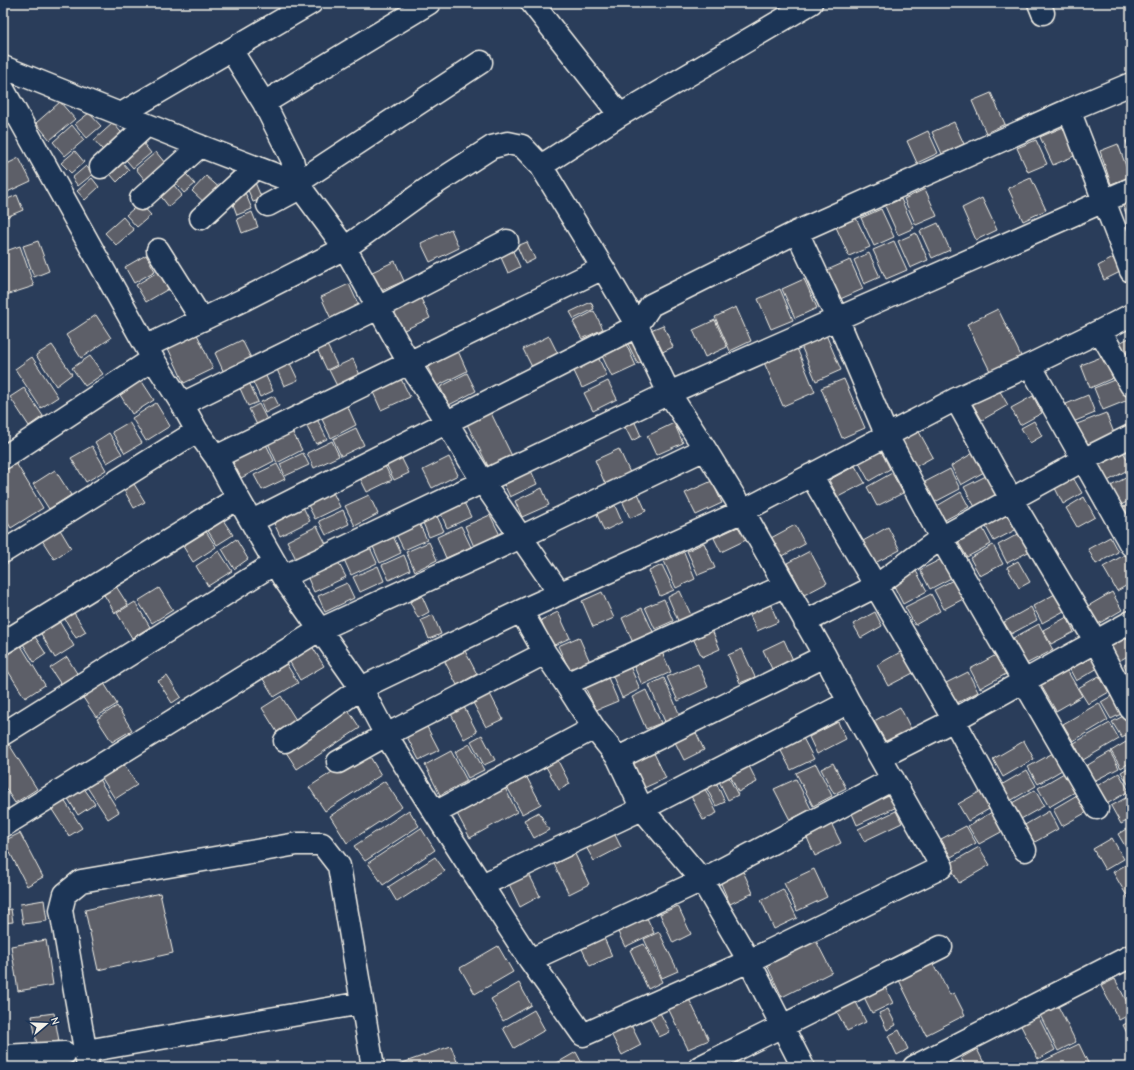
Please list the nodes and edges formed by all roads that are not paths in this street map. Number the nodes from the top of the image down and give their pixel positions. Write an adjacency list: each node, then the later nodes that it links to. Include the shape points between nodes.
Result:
1 (311, 3): 5 (street)
2 (429, 3): 10 (street)
3 (532, 3): 13 (street)
4 (811, 3): 13 (street)
5 (231, 50): 10 (street); 12 (street)
6 (481, 62): 19 (street)
7 (3, 67): 12 (street)
8 (1131, 84): 11 (street)
9 (3, 89): 37 (street)
10 (264, 103): 19 (street, via 292,159)
11 (1068, 110): 22 (street); 25 (street)
12 (121, 114): 14 (street)
13 (620, 115): 16 (street)
14 (147, 125): 15 (street); 17 (street)
15 (200, 146): 18 (street); 21 (street)
16 (541, 166): 27 (street, via 522,146 508,143 492,147 427,189); 29 (street)
17 (101, 167)
18 (256, 167): 19 (street); 24 (street)
19 (298, 185): 23 (street); 27 (street)
20 (1131, 189): 22 (street)
21 (141, 199)
22 (1104, 201): 30 (street); 33 (street)
23 (268, 205)
24 (201, 218)
25 (797, 232): 33 (street); 35 (street, via 651,304)
26 (507, 241): 31 (street)
27 (345, 248): 31 (street); 34 (street)
28 (158, 250): 34 (street)
29 (603, 268): 35 (street); 38 (street)
30 (1131, 271)
31 (378, 308): 38 (street); 43 (street)
32 (1131, 315): 36 (street)
33 (837, 318): 41 (street); 46 (street)
34 (202, 320): 37 (street)
35 (637, 326): 41 (street); 44 (street)
36 (1100, 331): 39 (street); 40 (street)
37 (150, 353): 43 (street); 50 (street)
38 (410, 363): 44 (street); 49 (street)
39 (1030, 365): 42 (street); 51 (street)
40 (1131, 385)
41 (669, 394): 48 (street); 53 (street)
42 (956, 399): 46 (street); 55 (street)
43 (182, 404): 45 (street)
44 (447, 423): 53 (street); 57 (street)
45 (197, 431): 49 (street); 61 (street)
46 (887, 436): 52 (street); 59 (street)
47 (1131, 436): 51 (street)
48 (705, 449): 56 (street); 58 (street)
49 (216, 457): 54 (street)
50 (3, 458)
51 (1083, 460): 55 (street); 60 (street)
52 (811, 476): 56 (street); 64 (street)
53 (483, 482): 58 (street); 62 (street)
54 (238, 498): 57 (street); 71 (street)
55 (1011, 499): 59 (street); 70 (street)
56 (743, 511): 63 (street); 65 (street)
57 (252, 521): 62 (street)
58 (521, 537): 65 (street); 69 (street)
59 (940, 538): 64 (street); 74 (street)
60 (1131, 545)
61 (3, 552)
62 (279, 570): 69 (street); 81 (street)
63 (784, 586): 67 (street); 75 (street)
64 (876, 586): 67 (street); 79 (street)
65 (560, 594): 66 (street)
66 (521, 611): 72 (street); 76 (street)
67 (805, 622): 73 (street)
68 (1131, 622): 70 (street)
69 (320, 630): 76 (street); 91 (street)
70 (1096, 642): 74 (street); 78 (street)
71 (3, 643)
72 (544, 653): 75 (street); 82 (street)
73 (825, 656): 77 (street); 85 (street)
74 (1024, 681): 79 (street); 88 (street)
75 (566, 684): 80 (street)
76 (361, 688): 82 (street); 83 (street)
77 (849, 702): 84 (street); 89 (street)
78 (1131, 709)
79 (954, 720): 84 (street); 92 (street)
80 (594, 728): 85 (street); 90 (street)
81 (3, 734)
82 (386, 734): 86 (street); 90 (street)
83 (285, 741)
84 (881, 757): 87 (street)
85 (618, 758): 89 (street)
86 (338, 762)
87 (893, 779): 93 (street); 98 (street, via 942,867)
88 (1097, 808)
89 (642, 809): 93 (street); 94 (street)
90 (435, 813): 94 (street)
91 (3, 826)
92 (1025, 850)
93 (702, 880): 97 (street); 98 (street)
94 (482, 885): 97 (street)
95 (941, 947): 100 (street)
96 (1131, 956): 106 (street)
97 (530, 960): 98 (street, via 583,1035)
98 (749, 961): 100 (street)
99 (362, 1004): 102 (street); 102 (street, via 339,866 322,844 297,844 81,881 65,894 61,910); 103 (street)
100 (782, 1026): 104 (street); 105 (street)
101 (3, 1056): 102 (street)
102 (80, 1057)
103 (373, 1067)
104 (700, 1067)
105 (804, 1067)
106 (914, 1067)

